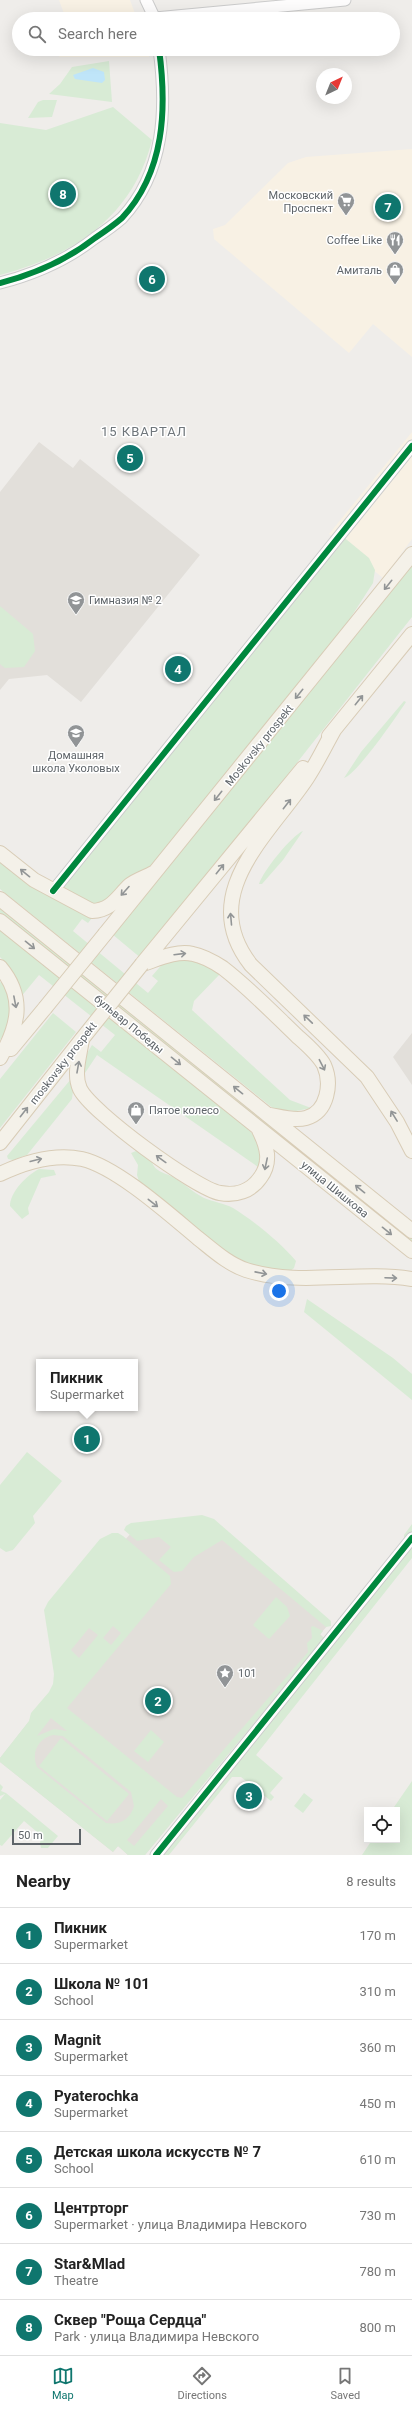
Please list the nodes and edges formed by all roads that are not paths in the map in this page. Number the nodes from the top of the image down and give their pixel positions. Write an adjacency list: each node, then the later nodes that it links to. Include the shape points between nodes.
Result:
1 (146, 0): 3 (street)
2 (345, 0): 4 (street)
3 (152, 12)
4 (218, 12)
5 (159, 56): 6 (street, via 162,117 160,143 152,172 141,194 120,219 83,248 47,268)
6 (0, 284)
7 (412, 446): 13 (street)
8 (412, 554): 12 (main road, Moskovsky prospekt, one-way to 12)
9 (412, 634): 10 (main road, one-way to 9)
10 (334, 730): 16 (main road, one-way to 10); 24 (main road, one-way to 10, via 397,1122 367,1077 251,965 242,953 232,927 230,913 233,897 247,860 256,843 307,778)
11 (0, 853): 13 (main road, one-way to 11, via 34,880)
12 (158, 870): 13 (main road, one-way to 13, via 131,885 102,911 83,908); 20 (main road, Moskovsky prospekt, bridge)
13 (53, 891)
14 (0, 899): 21 (main road, бульвар Победы, one-way to 14)
15 (0, 921): 22 (main road, бульвар Победы, one-way to 22)
16 (142, 964): 18 (main road, moskovsky prospekt, bridge); 21 (main road, one-way to 21, via 182,953 208,959 268,1007 314,1052 324,1064 327,1078 329,1090 324,1102 315,1113 306,1118 290,1119)
17 (1, 972): 19 (main road, one-way to 19, via 14,993 18,1014 12,1036)
18 (82, 1039): 22 (main road, one-way to 18, via 268,1152 266,1169 260,1179 244,1192 231,1194 208,1189 138,1141 86,1098 80,1089 76,1071); 23 (main road, moskovsky prospekt, one-way to 18)
19 (0, 1058)
20 (0, 1063)
21 (269, 1115): 26 (main road, улица Шишкова, one-way to 21)
22 (258, 1127): 27 (main road, улица Шишкова, one-way to 27)
23 (0, 1143)
24 (412, 1151)
25 (0, 1174): 28 (main road, one-way to 28, via 42,1159 82,1159 126,1183 225,1259 245,1270 293,1277)
26 (412, 1231)
27 (412, 1251)
28 (412, 1279)
29 (412, 1538): 30 (street)
30 (156, 1855)

